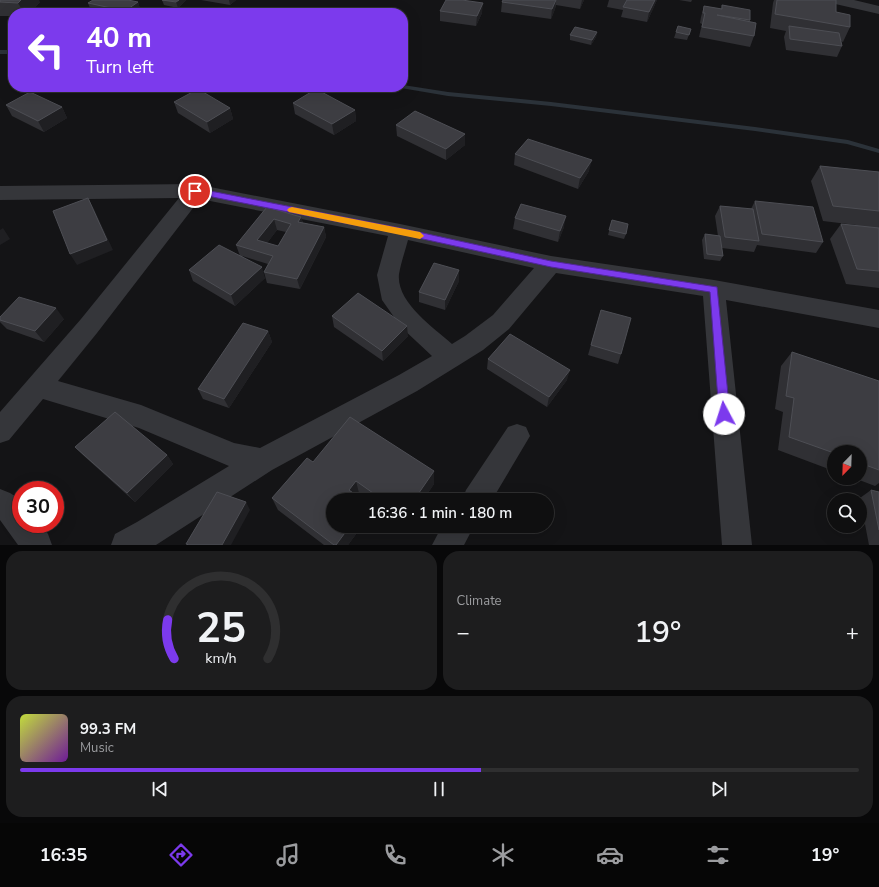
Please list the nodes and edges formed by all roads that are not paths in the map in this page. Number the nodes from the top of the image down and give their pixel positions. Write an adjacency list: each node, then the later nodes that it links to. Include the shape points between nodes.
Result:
1 (836, 0): 2 (street)
2 (879, 10)
3 (195, 191): 4 (street); 5 (street); 10 (street, via 89,326)
4 (0, 193)
5 (400, 231): 6 (street); 9 (street, via 388,275 393,300 409,320)
6 (551, 264): 7 (street); 9 (street, via 501,322)
7 (714, 290): 8 (street); 22 (street)
8 (879, 319)
9 (450, 358): 13 (street)
10 (38, 386): 11 (street); 13 (street, via 155,422 219,450 250,460)
11 (0, 431)
12 (517, 436): 14 (street)
13 (262, 461): 20 (street)
14 (480, 493)
15 (0, 503): 16 (street)
16 (12, 511)
17 (28, 533): 19 (street)
18 (455, 533): 21 (street)
19 (37, 545)
20 (126, 545)
21 (447, 545)
22 (737, 545)

